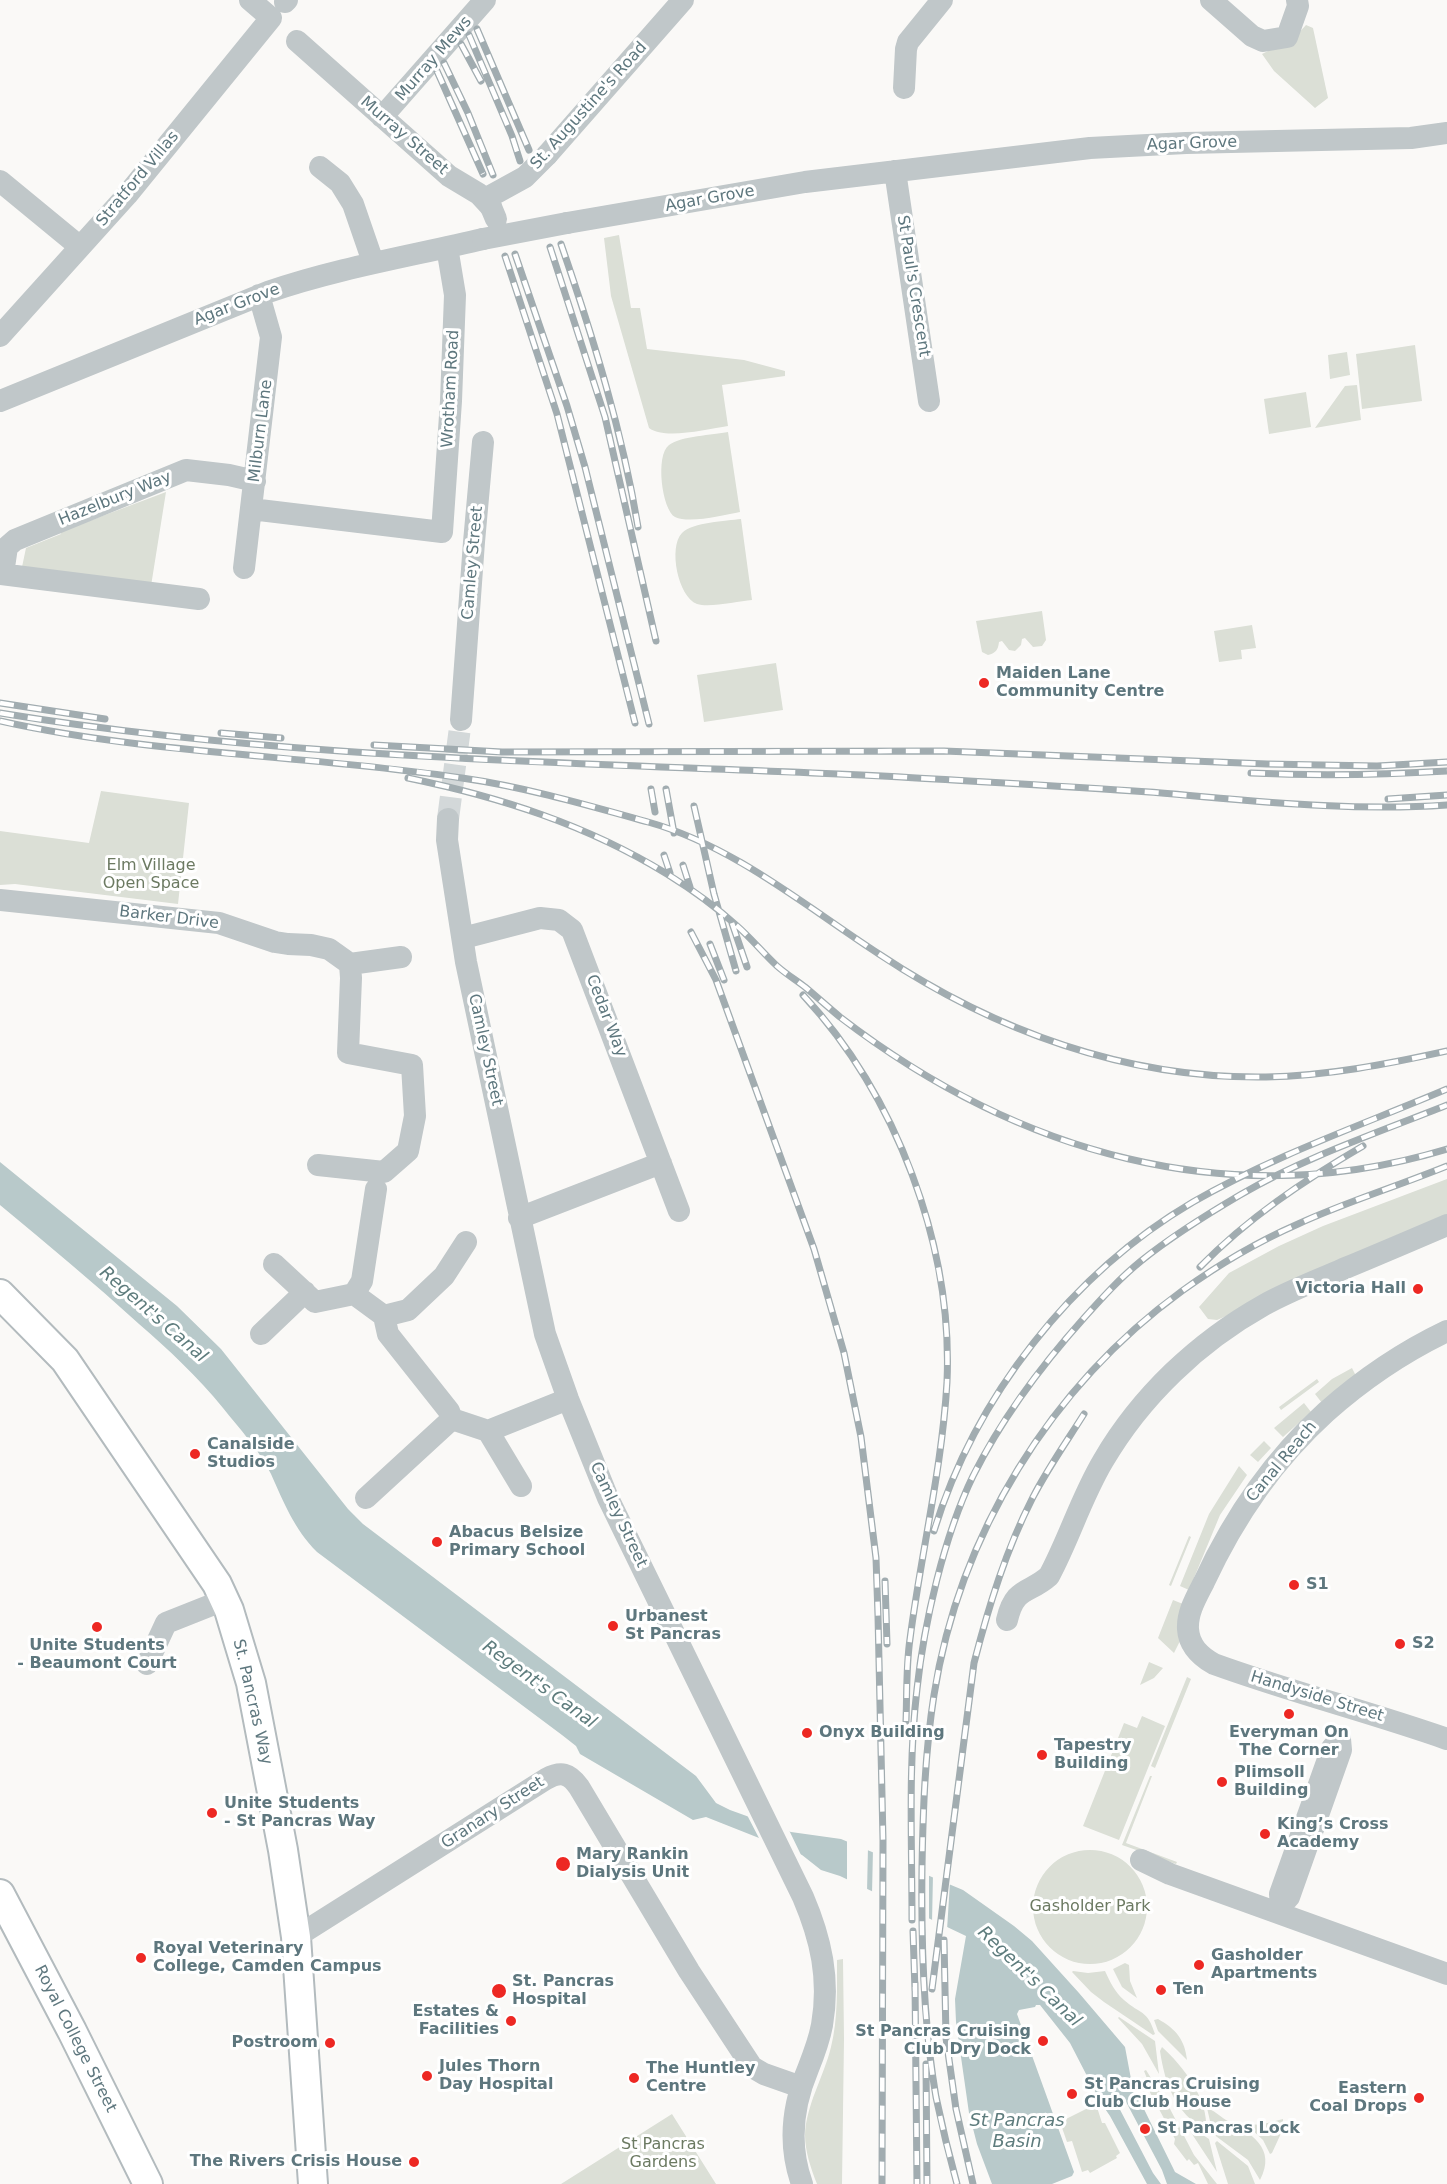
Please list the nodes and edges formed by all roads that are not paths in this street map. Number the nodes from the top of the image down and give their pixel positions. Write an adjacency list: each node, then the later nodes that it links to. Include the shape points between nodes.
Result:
1 (250, 0): 7 (street)
2 (485, 0): 10 (street, Murray Mews)
3 (683, 0): 15 (street, St. Augustine's Road, bridge, via 525,177)
4 (942, 0): 9 (street, via 908,42)
5 (1211, 0): 6 (street, via 1263,41 1287,37)
6 (1297, 0)
7 (281, 7): 17 (street, Stratford Villas, via 127,195)
8 (297, 41): 10 (street, Murray Street)
9 (904, 88)
10 (382, 117): 15 (street, Murray Street, via 449,176)
11 (1447, 133): 13 (street, Agar Grove, via 1411,138 1090,148)
12 (320, 167): 19 (street, via 340,183 353,204)
13 (895, 171): 16 (street, Agar Grove, bridge, via 805,182); 22 (street, St Paul's Crescent)
14 (0, 181): 17 (street)
15 (479, 194): 16 (street, bridge, via 494,213)
16 (492, 237): 18 (street, Agar Grove)
17 (80, 246): 21 (street, Stratford Villas)
18 (447, 247): 19 (street, Agar Grove); 26 (street, Wrotham Road, via 455,295 442,532)
19 (373, 262): 20 (street, Agar Grove)
20 (259, 295): 23 (street, Agar Grove); 25 (street, Milburn Lane, via 272,337)
21 (0, 336)
22 (929, 400)
23 (0, 401)
24 (483, 442): 30 (street, Camley Street)
25 (255, 481): 26 (street, Milburn Lane); 28 (street, Hazelbury Way, via 186,470 15,540 7,547)
26 (251, 509): 27 (street, Milburn Lane)
27 (244, 568)
28 (2, 574): 29 (street)
29 (199, 599)
30 (461, 720)
31 (448, 819): 33 (street, Camley Street, via 447,840)
32 (0, 900): 35 (street, Barker Drive, via 219,923 273,941 329,949)
33 (463, 938): 36 (street, Cedar Way, via 540,918 560,920 572,930); 40 (street, Camley Street)
34 (401, 957): 35 (street)
35 (350, 964): 38 (street, via 348,1053 412,1065 415,1116 408,1151)
36 (661, 1162): 39 (street, Cedar Way); 40 (street)
37 (318, 1165): 38 (street)
38 (378, 1181): 46 (street, via 362,1281)
39 (679, 1211)
40 (519, 1218): 50 (street, Camley Street, via 544,1334)
41 (1447, 1225): 56 (street, via 1265,1305 1222,1332 1174,1371 1138,1411 1103,1461 1049,1576 1017,1598)
42 (466, 1242): 47 (street, via 444,1276 408,1310)
43 (274, 1264): 44 (street)
44 (305, 1292): 46 (street, via 315,1302); 49 (street)
45 (0, 1294): 55 (main road, St. Pancras Way, via 65,1360 217,1584)
46 (354, 1294): 47 (street)
47 (384, 1316): 51 (street, via 388,1334)
48 (1447, 1331): 57 (street, Canal Reach, via 1403,1355 1344,1396 1304,1433 1264,1480 1238,1517 1192,1608 1188,1627)
49 (261, 1334)
50 (568, 1399): 52 (street); 66 (street, Camley Street, via 608,1498 814,1924 826,1988 819,2039)
51 (452, 1419): 52 (street); 54 (street)
52 (488, 1431): 53 (street)
53 (520, 1486)
54 (366, 1498)
55 (224, 1600): 58 (street, via 166,1623); 64 (main road, St. Pancras Way, via 244,1656 258,1713)
56 (1007, 1620)
57 (1193, 1646): 59 (street, Handyside Street, via 1214,1664)
58 (147, 1664)
59 (1350, 1709): 60 (street, Handyside Street); 63 (street, via 1340,1739 1332,1748 1280,1894)
60 (1447, 1739)
61 (1142, 1860): 63 (street, via 1170,1874)
62 (0, 1894): 67 (main road, Royal College Street)
63 (1280, 1909): 65 (street)
64 (296, 1937): 66 (street, Granary Street, via 546,1779 565,1773 579,1787 689,1971 752,2067); 68 (main road, St. Pancras Way)
65 (1447, 1974)
66 (801, 2087): 69 (street, Camley Street, via 793,2146)
67 (148, 2184)
68 (313, 2184)
69 (802, 2184)

